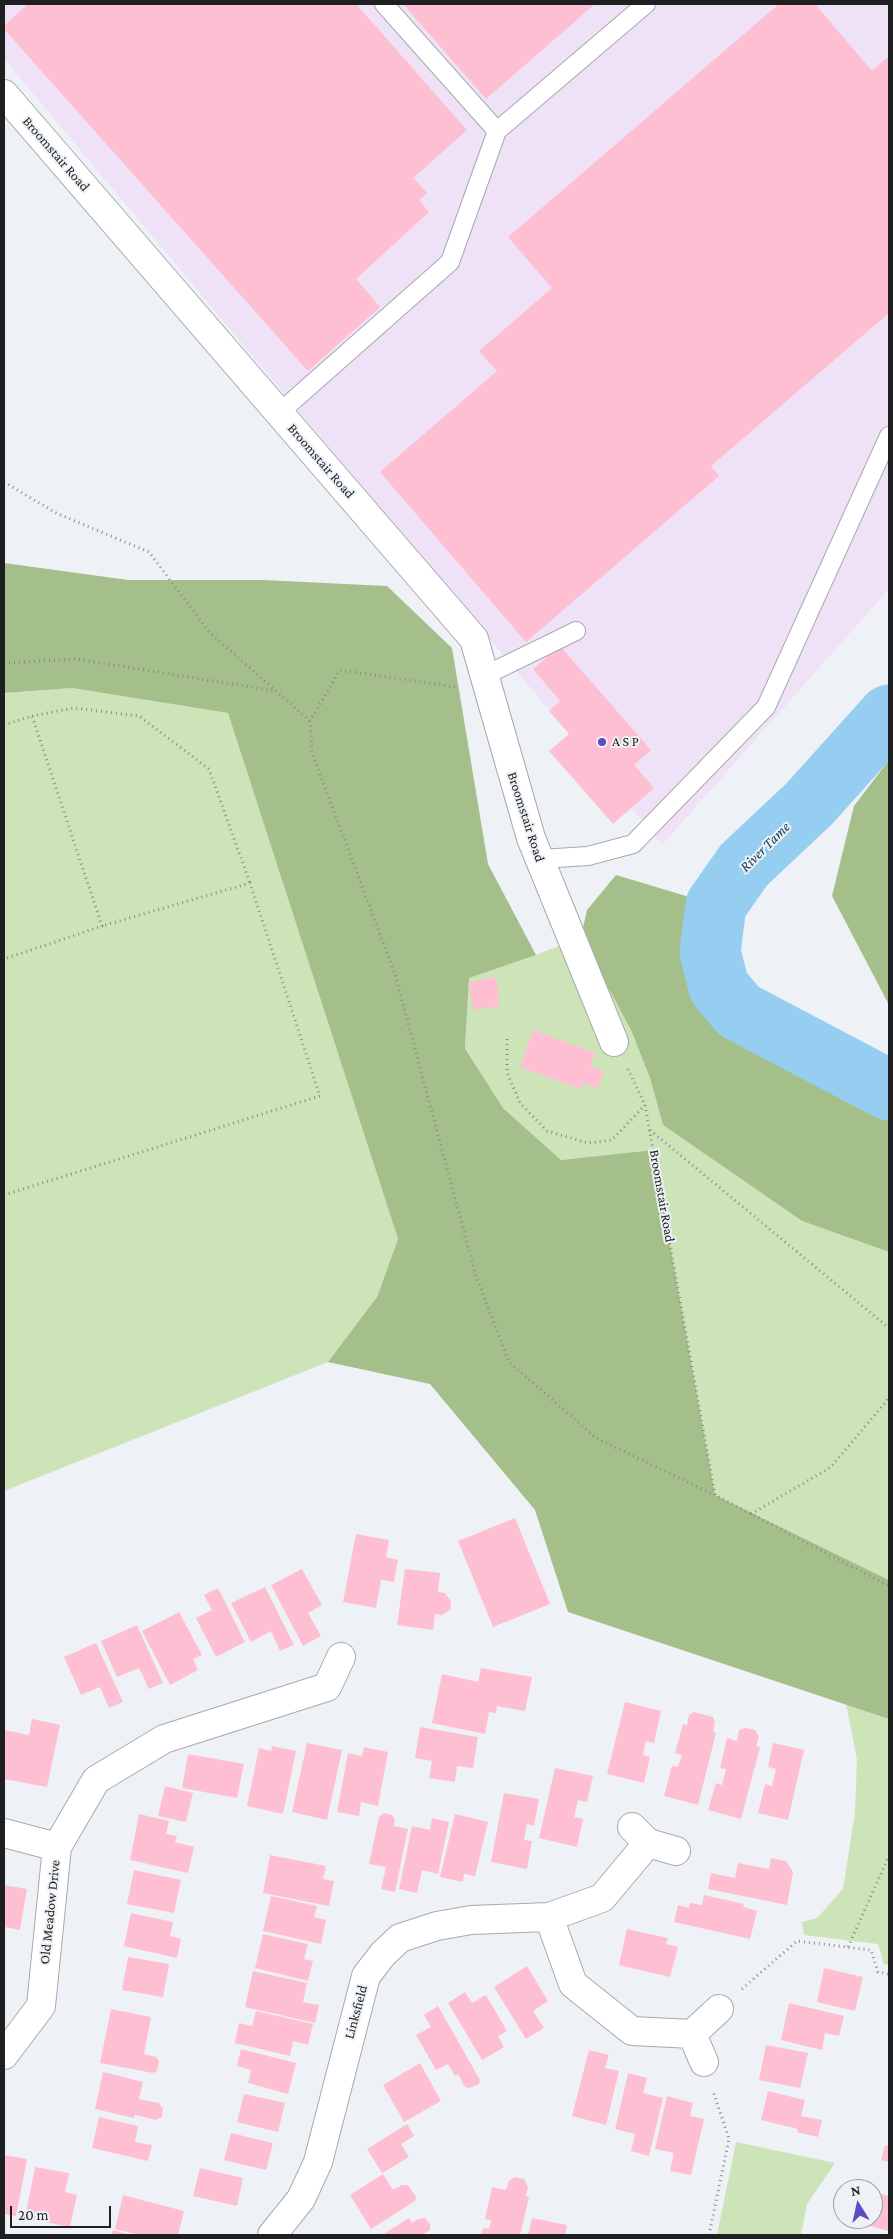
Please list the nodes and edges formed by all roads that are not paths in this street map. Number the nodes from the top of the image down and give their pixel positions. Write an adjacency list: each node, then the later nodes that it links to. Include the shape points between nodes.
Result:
1 (384, 4): 4 (lane)
2 (646, 4): 4 (lane)
3 (4, 94): 5 (street, Broomstair Road)
4 (497, 131): 5 (lane, via 450,262)
5 (279, 413): 8 (street, Broomstair Road, via 474,639)
6 (889, 436): 9 (lane, via 766,707 633,844 588,856)
7 (576, 631): 8 (lane)
8 (486, 684): 9 (street, Broomstair Road)
9 (540, 859): 10 (street, Broomstair Road)
10 (614, 1042)
11 (341, 1657): 13 (street, Old Meadow Drive, via 327,1687 164,1739 96,1780)
12 (4, 1833): 13 (street)
13 (57, 1847): 18 (street, Old Meadow Drive, via 41,2006)
14 (676, 1851): 15 (street, Linksfield, via 640,1835 602,1898)
15 (549, 1917): 17 (street, via 573,1984 632,2031); 20 (street, Linksfield, via 471,1920 437,1926 400,1938 383,1954 366,1976 318,2162 301,2199)
16 (719, 2009): 17 (street)
17 (692, 2034): 19 (street)
18 (4, 2055)
19 (704, 2062)
20 (273, 2235)

